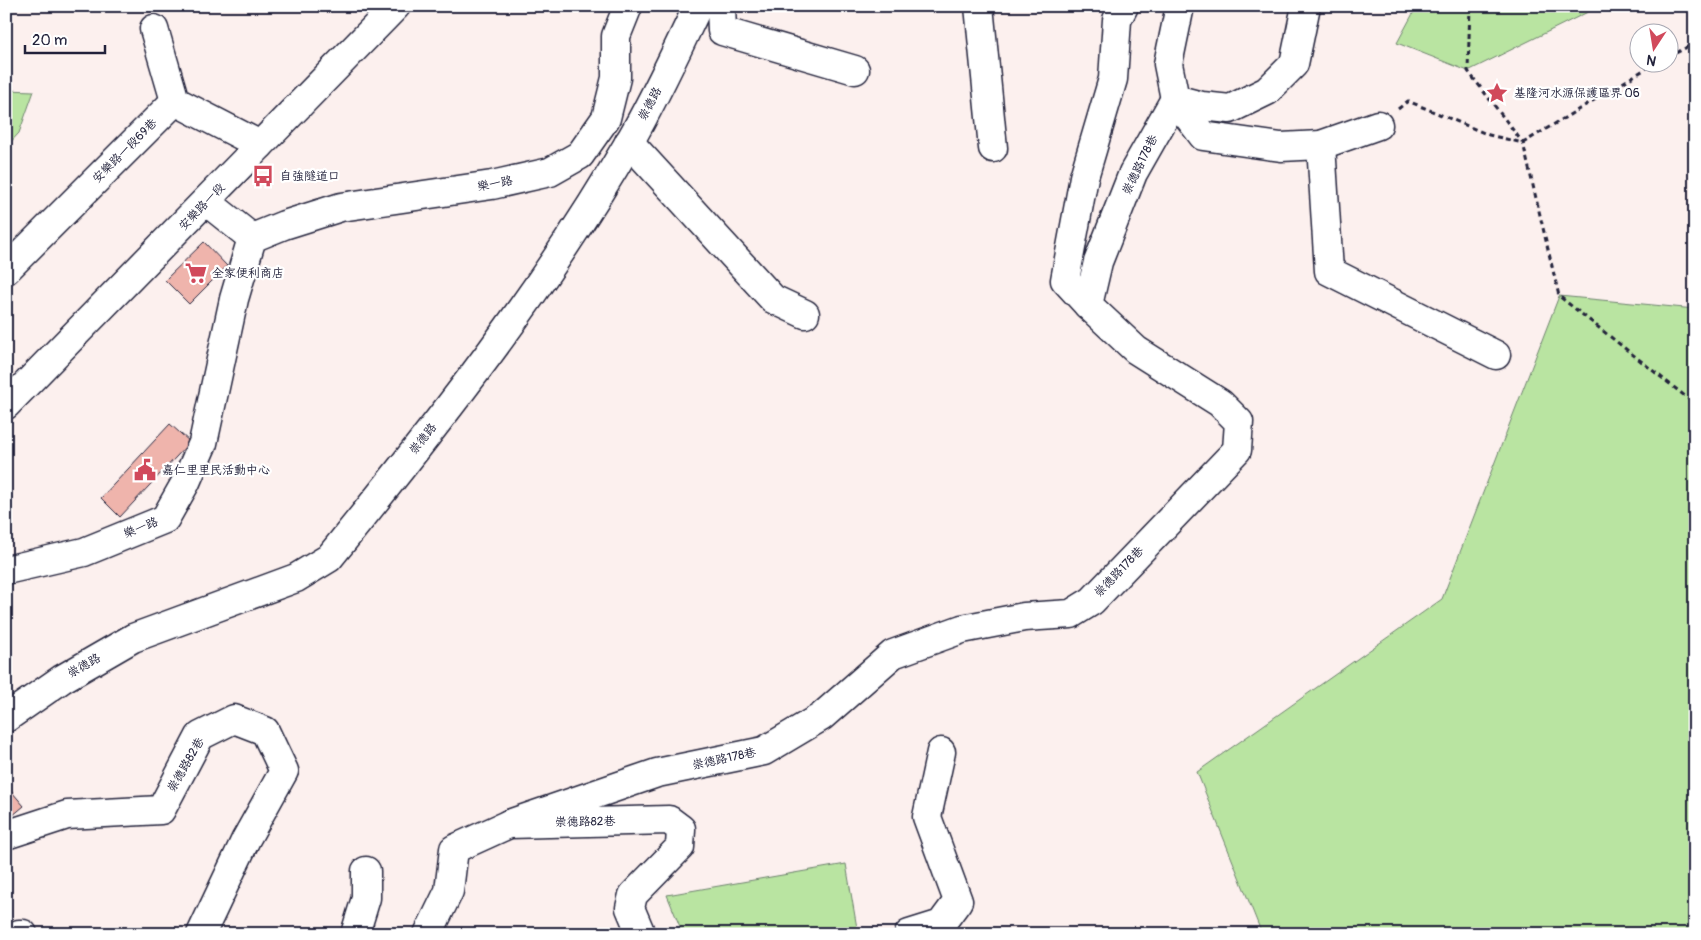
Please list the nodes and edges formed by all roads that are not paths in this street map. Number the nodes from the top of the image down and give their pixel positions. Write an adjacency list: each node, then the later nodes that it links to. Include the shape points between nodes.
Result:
1 (396, 6): 16 (street, 安樂路一段)
2 (628, 6): 19 (street, 樂一路, via 616,36 616,78 606,118 580,155 550,172 492,185 341,207)
3 (698, 6): 14 (street, 崇德路)
4 (721, 6): 10 (street, via 722,31)
5 (979, 6): 17 (street)
6 (1124, 6): 21 (street, via 1117,20 1113,79 1084,177 1065,280)
7 (1180, 6): 11 (street, via 1168,64)
8 (1306, 6): 11 (street, via 1294,64 1267,91 1230,109 1202,106)
9 (154, 29): 12 (street)
10 (856, 70)
11 (1175, 98): 15 (street, via 1203,136 1281,147); 21 (street, 崇德路178巷, via 1133,173 1098,262)
12 (175, 101): 16 (street); 20 (street, 安樂路一段69巷)
13 (1378, 125): 15 (street)
14 (629, 142): 22 (street, via 773,299); 26 (street, 崇德路, via 558,257 489,354 329,558 296,578 133,638 62,679)
15 (1321, 145): 23 (street, via 1329,271)
16 (260, 146): 18 (street, 安樂路一段)
17 (993, 148)
18 (207, 202): 19 (street); 24 (street, 安樂路一段)
19 (252, 238): 25 (street, 樂一路, via 234,299 203,443 165,519 84,552)
20 (6, 270)
21 (1088, 305): 28 (street, 崇德路178巷, via 1136,350 1220,403 1239,422 1237,450 1092,601 1071,614 1024,617 962,629 893,654 821,717 764,751 658,774)
22 (806, 314)
23 (1496, 355)
24 (6, 406)
25 (6, 570)
26 (6, 718)
27 (940, 752): 35 (street, via 927,817 958,901 941,924)
28 (509, 824): 33 (street, 崇德路82巷, via 454,849 449,891); 34 (street, 崇德路82巷, via 669,820 681,829 680,847 633,895 630,908)
29 (6, 835): 31 (street, 崇德路82巷, via 67,816 161,810 200,736 234,719 266,731 284,771 246,839)
30 (366, 871): 32 (street, via 366,898)
31 (201, 934)
32 (355, 934)
33 (428, 934)
34 (641, 934)
35 (909, 934)

